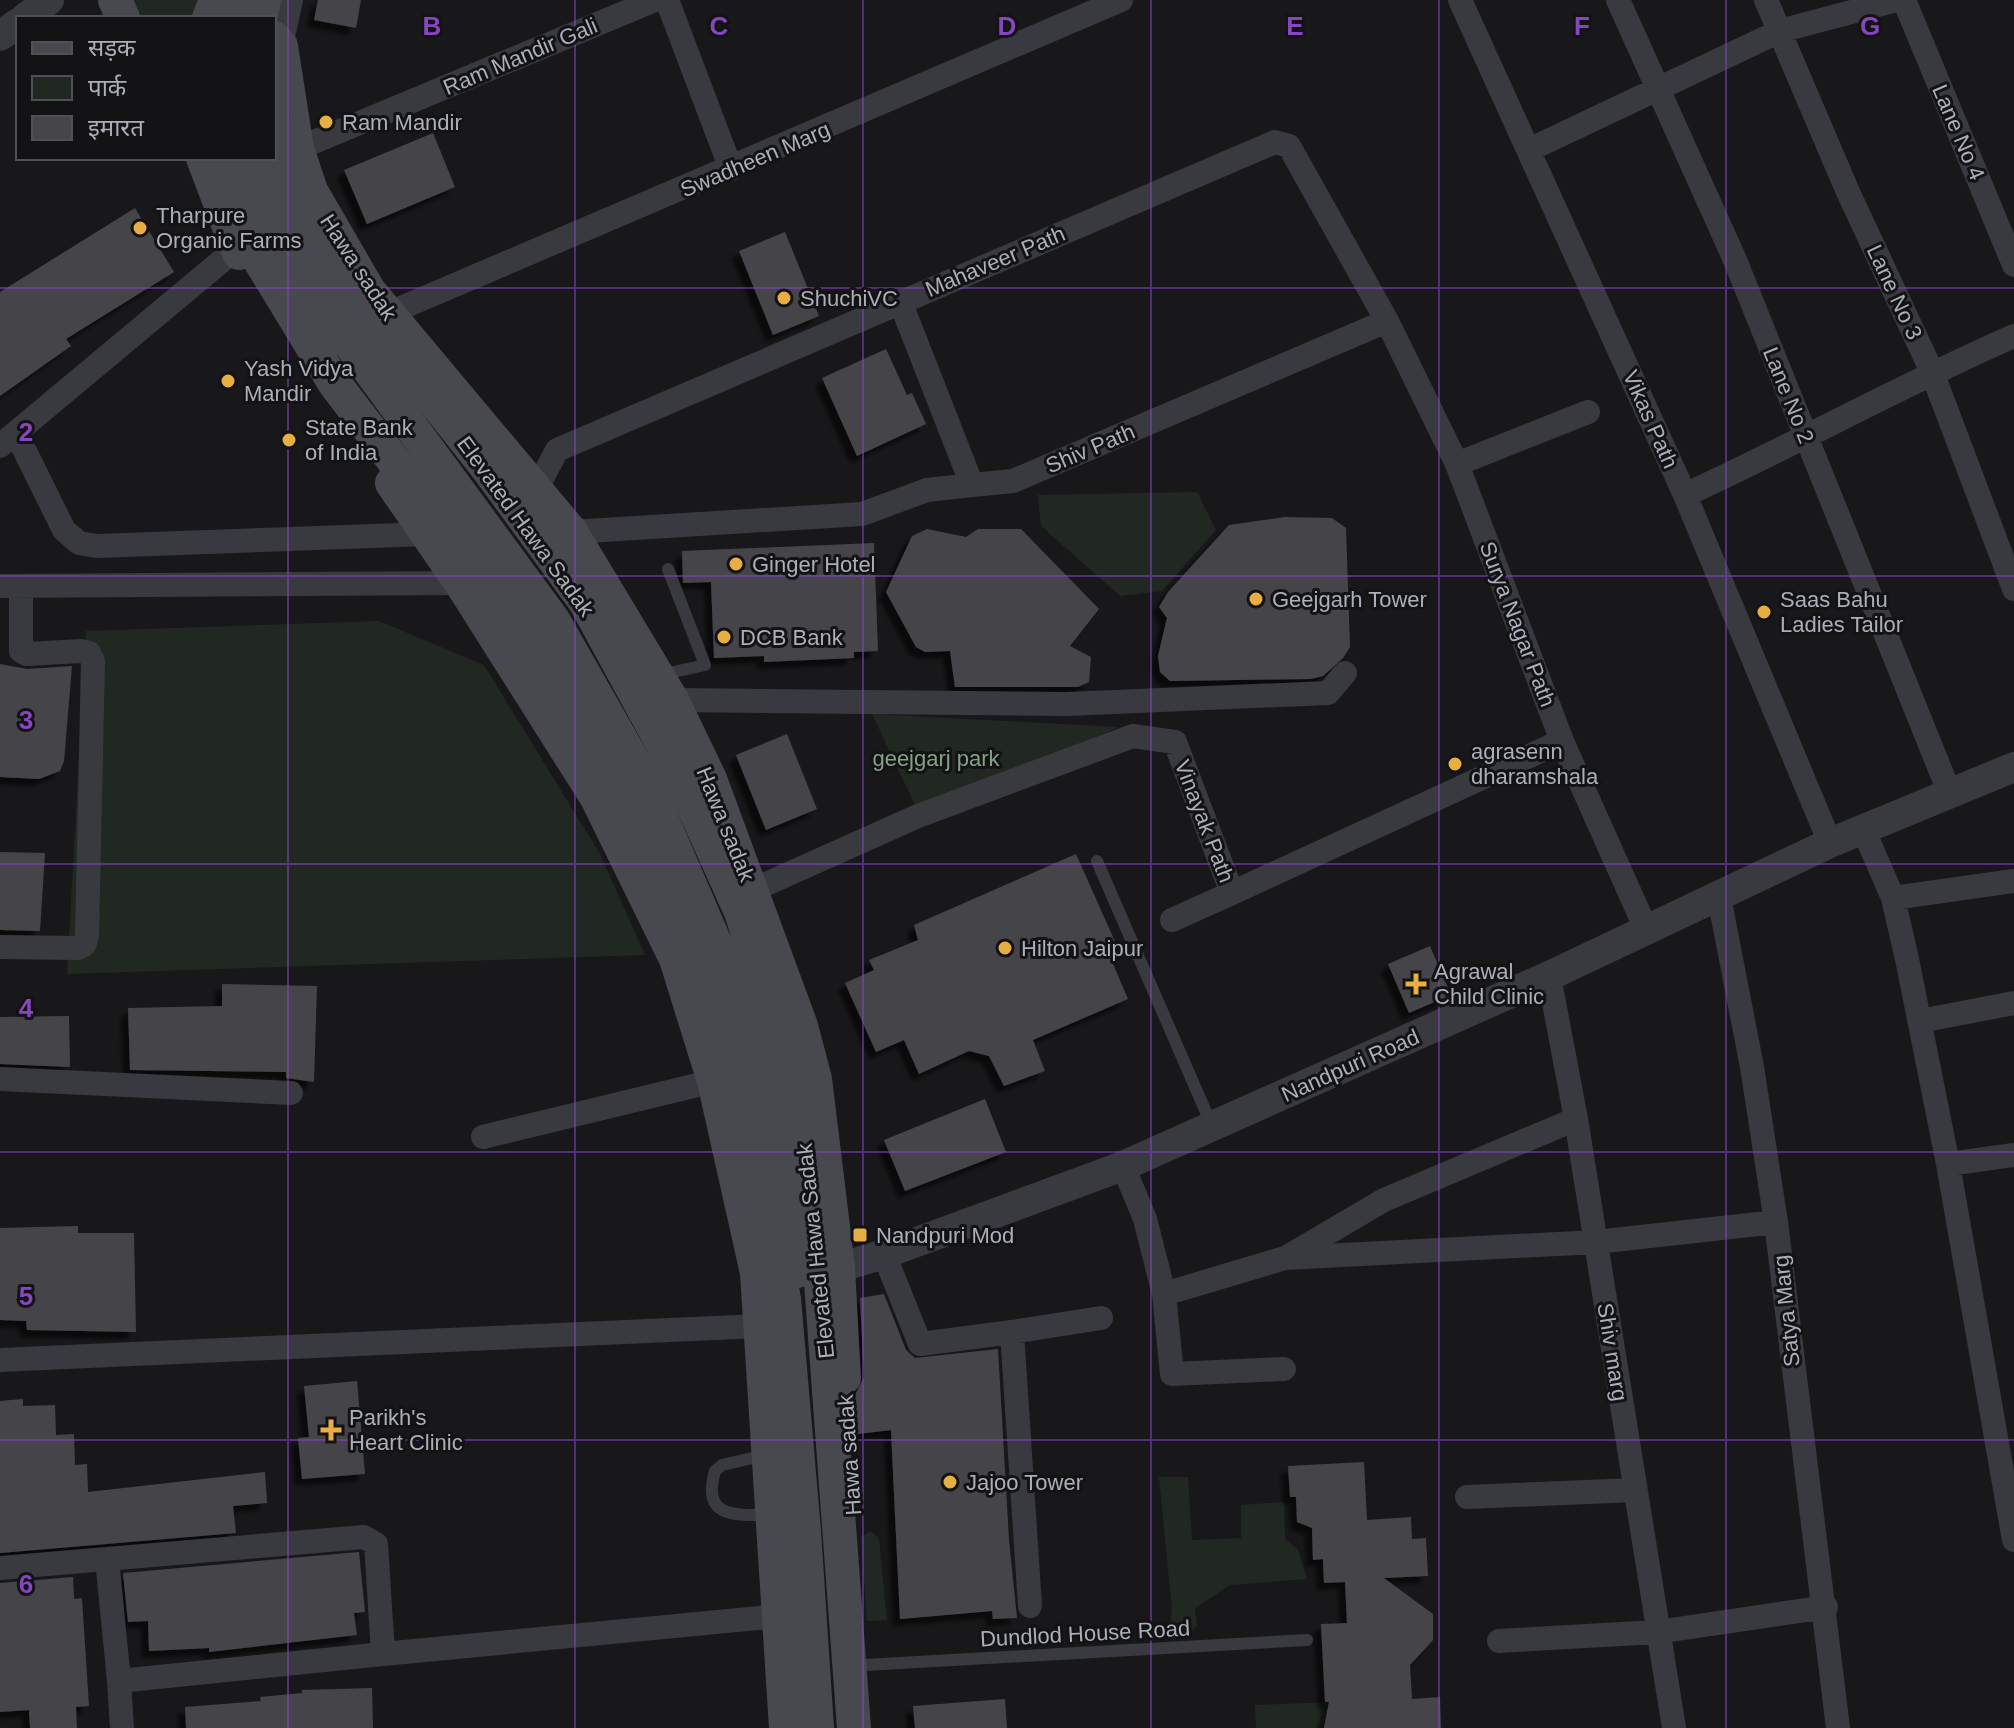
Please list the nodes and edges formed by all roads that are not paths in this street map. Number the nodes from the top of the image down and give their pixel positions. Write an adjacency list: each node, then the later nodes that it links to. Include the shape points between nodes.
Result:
1 (49, 0): 12 (street)
2 (238, 0): 13 (main road)
3 (291, 0): 15 (street)
4 (655, 0): 18 (street, Ram Mandir Gali)
5 (667, 0): 23 (street)
6 (1121, 0): 23 (street, Swadheen Marg)
7 (1460, 0): 19 (street, Vikas Path)
8 (1618, 0): 16 (street, Lane No 2)
9 (1766, 0): 14 (street, Lane No 3)
10 (1897, 0): 14 (street)
11 (1904, 0): 25 (street, Lane No 4)
12 (28, 16)
13 (256, 16)
14 (1780, 31): 16 (street); 30 (street, Lane No 3)
15 (276, 34): 18 (main road, Hawa sadak)
16 (1660, 88): 19 (street); 33 (street, Lane No 2)
17 (276, 122): 106 (main road, Elevated Hawa Sadak, bridge, via 279,153 305,221 350,294 586,603 678,772 741,912 780,1033 806,1146 818,1242)
18 (297, 149): 27 (main road, Hawa sadak, via 311,191)
19 (1529, 150): 39 (street, Vikas Path)
20 (204, 160): 24 (main road)
21 (227, 160): 105 (main road, Elevated Hawa Sadak, bridge, via 245,236 335,384 541,653 650,849 692,947 756,1159 784,1299)
22 (254, 160): 79 (main road, bridge, via 275,229 310,289 553,620 648,787 725,966 771,1119)
23 (731, 169): 27 (street, Swadheen Marg)
24 (237, 248): 34 (street); 35 (main road, via 276,317)
25 (2014, 265)
26 (900, 301): 28 (street, Mahaveer Path, via 1275,142 1289,146); 37 (street); 38 (street, Mahaveer Path, via 557,450)
27 (387, 314): 31 (main road, Hawa sadak)
28 (1387, 321): 36 (street, Surya Nagar Path); 37 (street, Shiv Path, via 1013,481)
29 (2014, 336): 30 (street)
30 (1932, 372): 33 (street); 45 (street, Lane No 3)
31 (452, 390): 35 (main road); 38 (main road, Hawa sadak)
32 (1588, 412): 36 (street)
33 (1807, 439): 39 (street); 50 (street, Lane No 2)
34 (9, 441): 41 (street, via 64,530 79,543)
35 (369, 450): 41 (main road)
36 (1457, 464): 48 (street, Surya Nagar Path)
37 (972, 485): 40 (street, Shiv Path, via 927,490 862,514)
38 (537, 488): 40 (main road, Hawa sadak)
39 (1685, 495): 52 (street, Vikas Path)
40 (571, 532): 47 (main road, Hawa sadak)
41 (428, 534): 43 (main road)
42 (668, 569): 47 (lane, via 705,665)
43 (461, 583): 44 (street); 66 (main road, via 597,798 676,959)
44 (11, 586): 61 (street, via 21,651 81,651 93,661 87,937 78,948)
45 (2014, 589)
46 (1345, 673): 47 (street, via 1328,693 1113,702)
47 (664, 688): 55 (main road, Hawa sadak, via 710,779)
48 (1562, 741): 56 (street, Vinayak Path); 60 (street, Surya Nagar Path)
49 (2014, 767): 50 (street, Nandpuri Road)
50 (1950, 794): 51 (street, Nandpuri Road)
51 (1864, 831): 52 (street, Nandpuri Road); 58 (street)
52 (1830, 843): 57 (street, Nandpuri Road)
53 (1097, 861): 69 (lane)
54 (2014, 881): 58 (street)
55 (753, 890): 56 (street, Vinayak Path, via 918,816 1133,736 1175,742); 78 (main road, Hawa sadak, via 815,1079)
56 (1232, 893): 59 (street)
57 (1719, 897): 60 (street, Nandpuri Road); 74 (street, Satya Marg)
58 (1893, 898): 64 (street)
59 (1172, 920)
60 (1646, 929): 62 (street, Nandpuri Road)
61 (0, 947)
62 (1549, 976): 68 (street, Shiv marg); 69 (street, Nandpuri Road)
63 (2014, 1003): 64 (street)
64 (1920, 1021): 72 (street)
65 (0, 1079): 67 (street)
66 (714, 1081): 70 (street); 80 (main road)
67 (291, 1093)
68 (1576, 1119): 75 (street, Shiv marg); 77 (street, via 1384,1200)
69 (1212, 1126): 73 (street, Nandpuri Road)
70 (483, 1137)
71 (2014, 1155): 72 (street)
72 (1948, 1164): 91 (street)
73 (1123, 1166): 76 (street, Nandpuri Road); 81 (street, via 1145,1219)
74 (1776, 1222): 75 (street); 95 (street, Satya Marg)
75 (1596, 1242): 77 (street); 88 (street, Shiv marg)
76 (884, 1254): 78 (street, Nandpuri Road); 84 (street, via 920,1344)
77 (1285, 1258): 81 (street)
78 (838, 1268): 79 (street, Nandpuri Road); 101 (main road, Hawa sadak)
79 (797, 1271): 80 (street, Nandpuri Road)
80 (757, 1273): 83 (main road)
81 (1164, 1294): 86 (street, via 1172,1374)
82 (1101, 1318): 84 (street)
83 (760, 1326): 85 (street); 87 (main road)
84 (1012, 1332): 94 (street)
85 (0, 1360)
86 (1284, 1369)
87 (769, 1455): 90 (main road); 90 (lane, via 722,1465 715,1471 713,1488 716,1506 724,1513)
88 (1635, 1490): 89 (street); 97 (street, Shiv marg)
89 (1467, 1497)
90 (773, 1515): 96 (main road)
91 (2014, 1540)
92 (107, 1559): 93 (street); 100 (street, via 371,1539 377,1549); 102 (street)
93 (0, 1568)
94 (1030, 1606)
95 (1826, 1607): 97 (street); 109 (street, Satya Marg)
96 (780, 1616): 100 (street); 104 (main road)
97 (1657, 1632): 99 (street); 108 (street, Shiv marg)
98 (1307, 1640): 101 (lane, Dundlod House Road)
99 (1499, 1641)
100 (383, 1654): 102 (street)
101 (865, 1665): 107 (main road, Hawa sadak)
102 (119, 1681): 103 (street)
103 (122, 1728)
104 (786, 1728)
105 (817, 1728)
106 (854, 1728)
107 (870, 1728)
108 (1674, 1728)
109 (1838, 1728)

